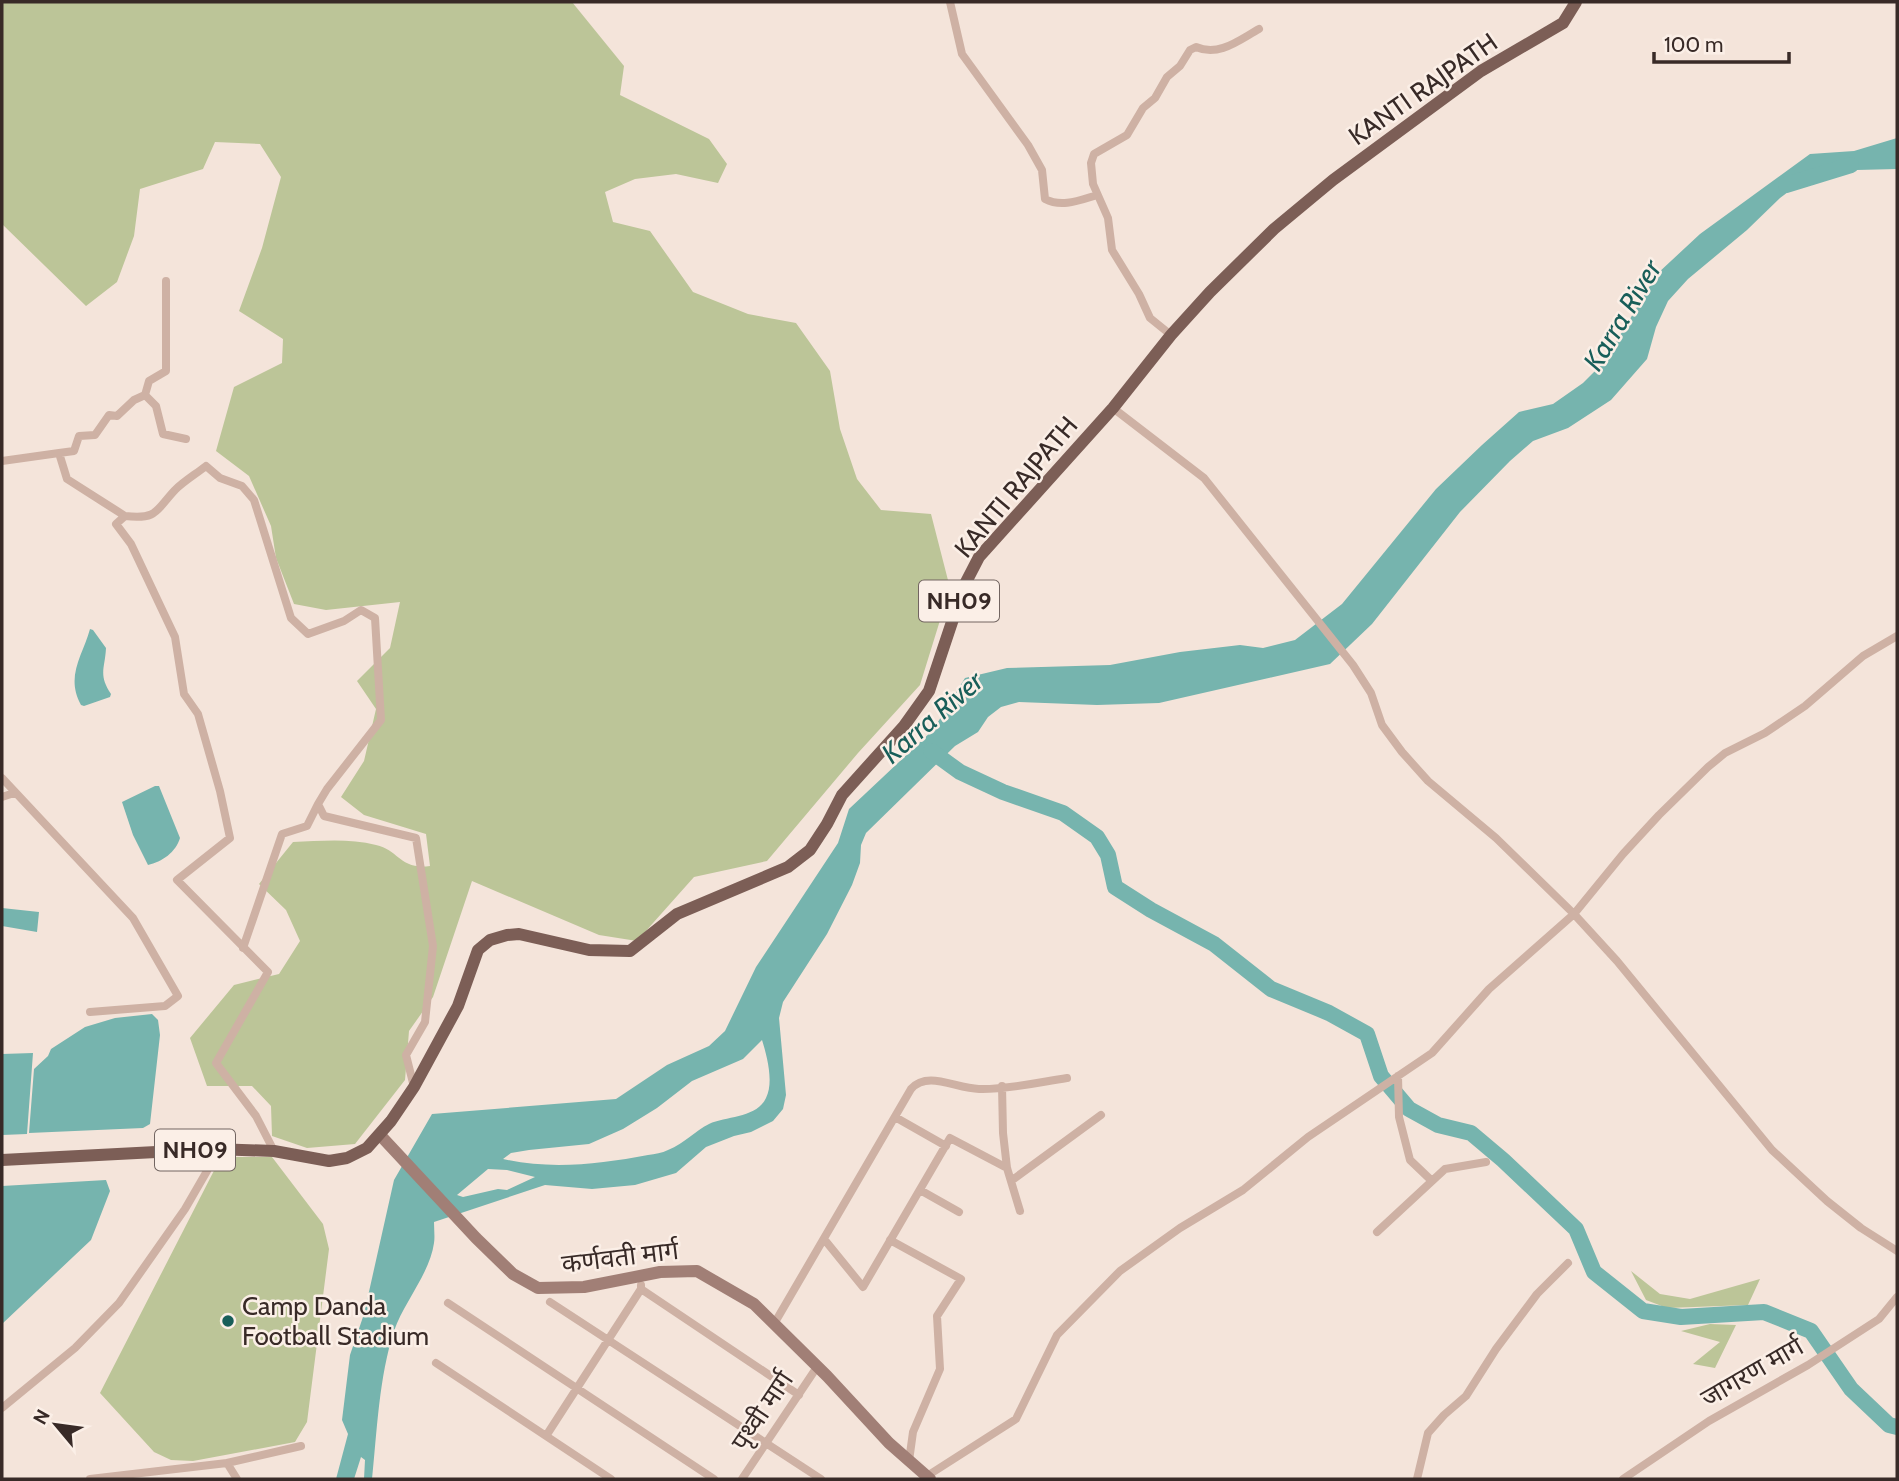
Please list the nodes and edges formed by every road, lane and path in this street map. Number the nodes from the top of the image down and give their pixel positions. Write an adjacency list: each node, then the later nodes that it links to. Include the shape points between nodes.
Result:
1 (950, 2): 4 (street, via 962,54 1028,145 1042,170 1045,198 1054,204)
2 (1576, 2): 6 (main road, KANTI RAJPATH / NH09, via 1563,23 1481,71 1332,180 1265,238)
3 (1259, 29): 4 (street, via 1219,51 1190,50 1127,135 1094,154 1091,163)
4 (1097, 195): 6 (street, via 1108,218 1112,250 1150,318)
5 (166, 281): 7 (street, via 166,371 149,381)
6 (1171, 335): 8 (main road, KANTI RAJPATH / NH09)
7 (145, 396): 9 (street, via 156,406 163,434); 10 (street, via 117,416 109,415 95,435 79,436 74,451)
8 (1113, 408): 18 (street, via 1204,478 1353,665 1371,693 1382,725 1402,752); 24 (main road, KANTI RAJPATH / NH09, via 979,557 964,586 929,691 842,795 810,850 788,867 677,914 630,951 589,950 519,934 490,940 478,950 458,1006)
9 (186, 439)
10 (59, 453): 11 (street); 12 (street, via 67,478)
11 (2, 461)
12 (125, 516): 17 (street, via 141,518 158,512 176,489 206,466 220,478 242,486 254,500 291,618 308,634 361,610 374,618 381,720); 19 (street, via 116,524 131,544 175,637 184,695 198,714 230,838 177,880)
13 (1897, 636): 18 (street, via 1863,656 1805,706 1726,753 1659,815)
14 (2, 778): 15 (street)
15 (14, 793): 16 (street); 20 (street, via 133,918 177,996 165,1006)
16 (2, 797)
17 (318, 804): 19 (street, via 307,826 282,834); 24 (street, via 324,816 416,838 433,946 425,1022 406,1055)
18 (1574, 914): 22 (street, via 1489,989 1432,1053); 42 (street, via 1772,1150 1827,1201)
19 (243, 948): 30 (street, via 268,972 216,1063 256,1116)
20 (90, 1012)
21 (1068, 1078): 23 (street)
22 (1396, 1078): 35 (street, via 1399,1117 1410,1160); 61 (street, via 1308,1137 1247,1187 1121,1271 1057,1335 1016,1419)
23 (1002, 1086): 26 (street, via 978,1089 917,1082); 33 (street)
24 (414, 1087): 27 (main road, KANTI RAJPATH / NH09)
25 (1101, 1115): 34 (street)
26 (895, 1117): 28 (street); 40 (street)
27 (380, 1135): 30 (main road, NH09, via 348,1158 329,1161); 44 (main road, कर्णवती मार्ग, via 513,1274 538,1288 584,1287)
28 (946, 1146): 33 (street, via 950,1138); 36 (street)
29 (214, 1150): 30 (main road, NH09); 31 (main road, NH09); 55 (street, via 185,1209 119,1303 75,1348)
30 (274, 1151)
31 (2, 1160)
32 (1486, 1162): 35 (street, via 1445,1169)
33 (1007, 1168): 34 (street)
34 (1011, 1181): 37 (street)
35 (1432, 1181): 39 (street)
36 (920, 1190): 38 (street); 41 (street)
37 (1020, 1211)
38 (960, 1212)
39 (1377, 1232)
40 (824, 1239): 41 (street, via 863,1287); 49 (street)
41 (890, 1240): 59 (street, via 961,1279 937,1316 940,1369 913,1432)
42 (1897, 1251)
43 (1568, 1263): 68 (street, via 1537,1294 1466,1396 1428,1433)
44 (642, 1275): 45 (street); 49 (main road, कर्णवती मार्ग, via 697,1271 754,1304)
45 (640, 1289): 50 (street); 54 (street)
46 (1897, 1297): 69 (street, जागरण मार्ग, via 1879,1319 1709,1421)
47 (550, 1302): 50 (street)
48 (448, 1303): 53 (street)
49 (774, 1324): 52 (main road, कर्णवती मार्ग)
50 (607, 1339): 53 (street); 57 (street)
51 (436, 1363): 56 (street)
52 (817, 1367): 54 (street, पृथ्वी मार्ग); 59 (main road, कर्णवती मार्ग)
53 (576, 1388): 56 (street); 65 (street)
54 (799, 1395): 57 (street, पृथ्वी मार्ग)
55 (2, 1409)
56 (546, 1436): 64 (street)
57 (766, 1444): 66 (street, पृथ्वी मार्ग); 67 (street)
58 (301, 1446): 60 (street)
59 (909, 1461): 61 (main road, कर्णवती मार्ग)
60 (227, 1463): 62 (street); 63 (street)
61 (929, 1478)
62 (90, 1479)
63 (237, 1479)
64 (611, 1479)
65 (714, 1479)
66 (742, 1479)
67 (821, 1479)
68 (1417, 1479)
69 (1623, 1479)

